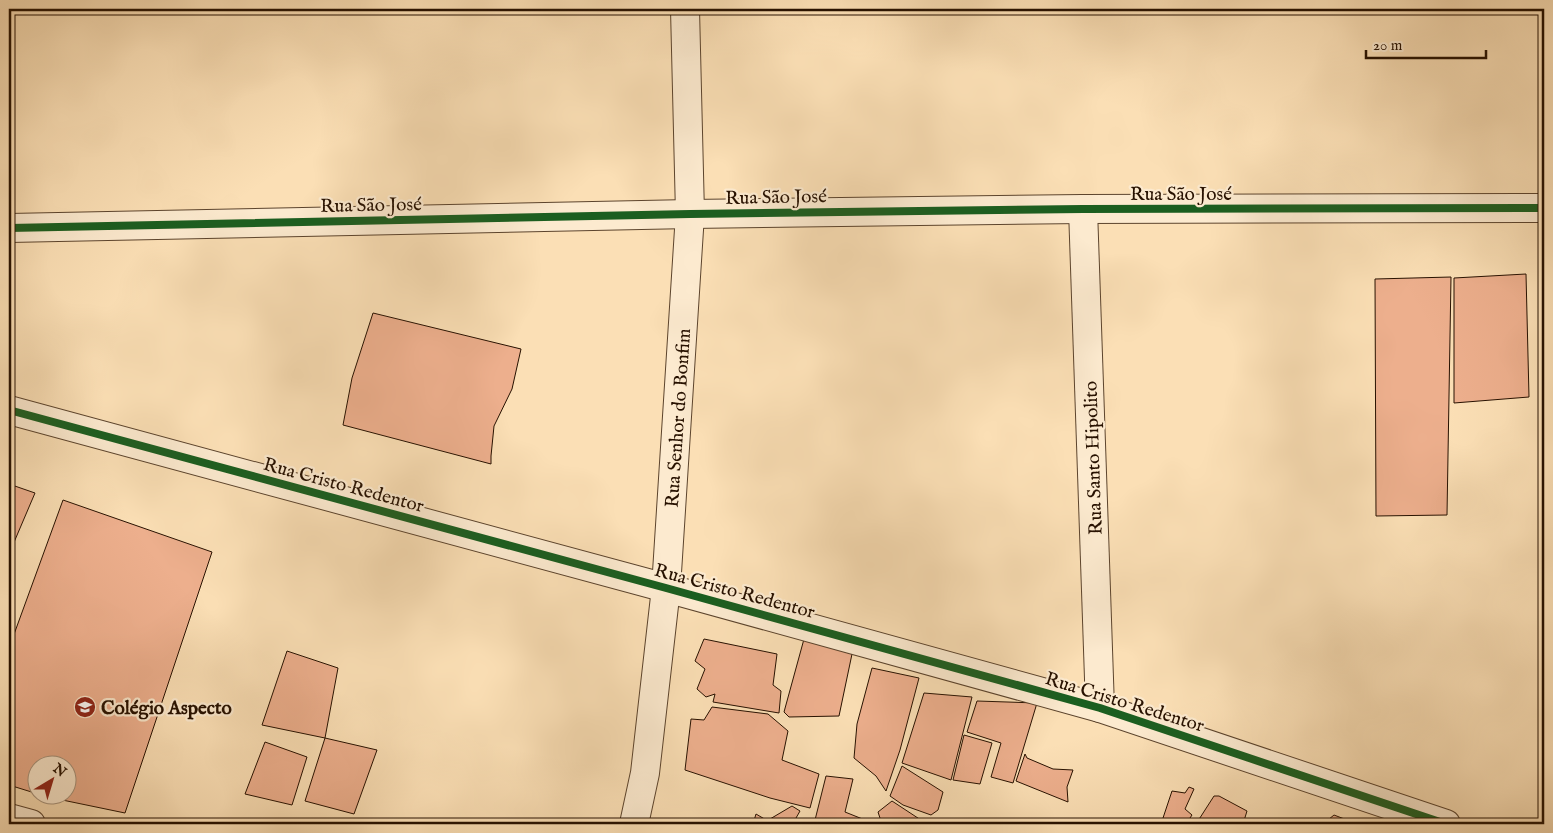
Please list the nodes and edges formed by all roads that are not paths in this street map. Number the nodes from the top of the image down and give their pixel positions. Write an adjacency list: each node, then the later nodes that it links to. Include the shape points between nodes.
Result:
1 (686, 9): 4 (street, Rua Senhor do Bonfim)
2 (1544, 208): 3 (street, Rua São José)
3 (1083, 209): 4 (street, Rua São José); 8 (street, Rua Santo Hipolito)
4 (690, 214): 5 (street, Rua São José); 7 (street, Rua Senhor do Bonfim)
5 (9, 228)
6 (9, 410): 7 (street, Rua Cristo Redentor)
7 (666, 588): 8 (street, Rua Cristo Redentor); 11 (street, Rua Senhor do Bonfim, via 645,773)
8 (1100, 708): 12 (street, Rua Cristo Redentor)
9 (9, 818): 10 (street)
10 (30, 824)
11 (634, 824)
12 (1446, 824)

